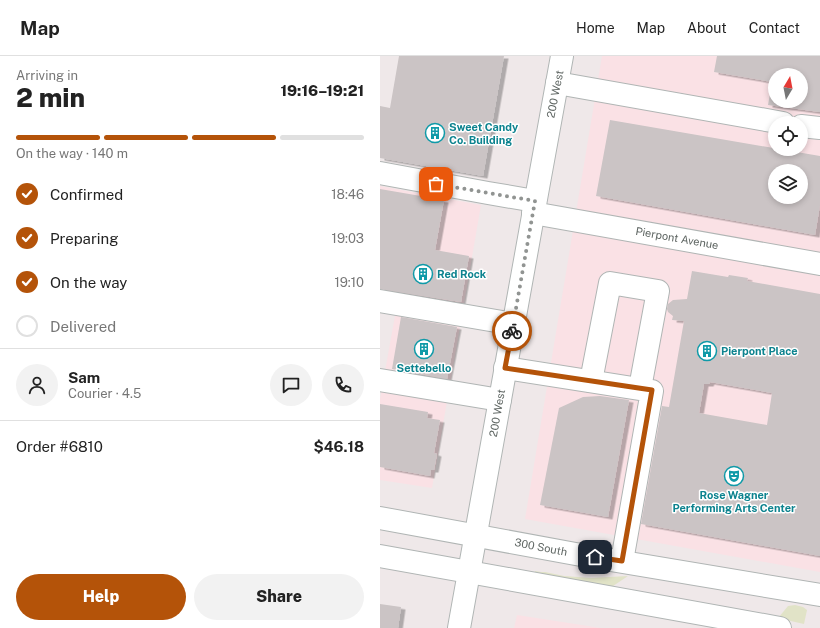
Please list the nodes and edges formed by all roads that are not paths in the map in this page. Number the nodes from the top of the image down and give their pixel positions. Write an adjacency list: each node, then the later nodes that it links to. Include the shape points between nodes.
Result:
1 (562, 56): 2 (street, 200 West)
2 (557, 83): 3 (street); 7 (street, 200 West)
3 (768, 120)
4 (808, 127): 5 (street)
5 (820, 128)
6 (380, 173): 7 (street, Pierpont Avenue, via 488,193)
7 (534, 207): 8 (street, Pierpont Avenue); 10 (street, 200 West)
8 (820, 264)
9 (380, 301): 10 (street)
10 (514, 324): 11 (street, 200 West)
11 (505, 368): 13 (street); 15 (street, 200 West)
12 (380, 380): 15 (street)
13 (591, 381): 14 (street); 14 (street, via 610,283 658,291)
14 (640, 388): 19 (street, via 652,390)
15 (500, 400): 17 (street, 200 West)
16 (380, 518): 17 (street, 300 South)
17 (476, 535): 19 (street, 300 South); 20 (street, 200 West)
18 (380, 556): 20 (street)
19 (622, 561): 21 (street, 300 South)
20 (469, 572): 22 (street); 23 (street, 200 West)
21 (820, 595)
22 (769, 627)
23 (459, 628)

